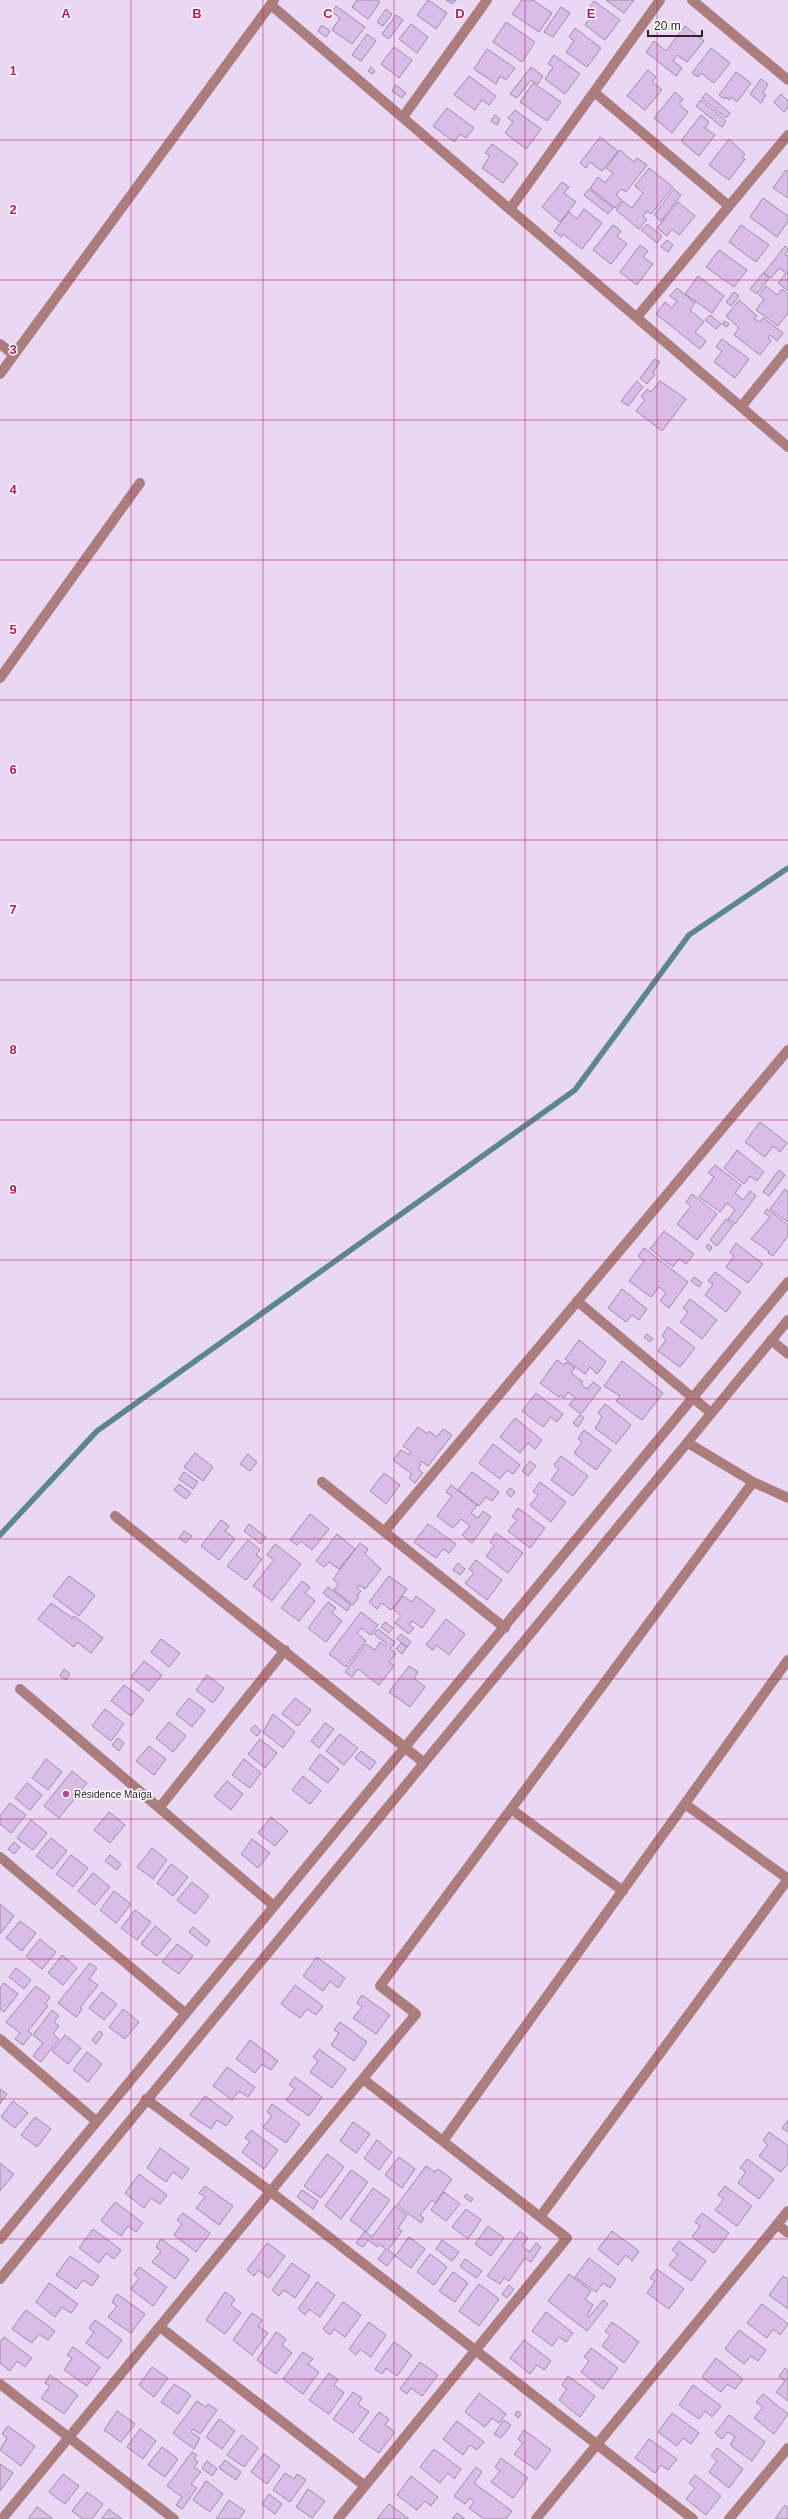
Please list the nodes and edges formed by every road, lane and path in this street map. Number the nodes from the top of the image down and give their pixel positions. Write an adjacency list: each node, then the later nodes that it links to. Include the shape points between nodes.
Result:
1 (487, 0): 7 (street)
2 (660, 0): 6 (street)
3 (692, 0): 5 (street)
4 (273, 2): 7 (street); 14 (street)
5 (788, 80)
6 (594, 92): 9 (street); 10 (street)
7 (403, 117): 10 (street)
8 (788, 135): 9 (street)
9 (729, 206): 11 (street)
10 (510, 209): 11 (street)
11 (637, 317): 16 (street)
12 (0, 344): 14 (street)
13 (788, 349): 16 (street)
14 (14, 355): 15 (street)
15 (0, 374)
16 (741, 407): 17 (street)
17 (788, 447)
18 (140, 482): 19 (street)
19 (0, 678)
20 (788, 1050): 22 (street)
21 (788, 1282): 26 (street)
22 (578, 1301): 26 (street); 33 (street)
23 (788, 1320): 24 (street)
24 (771, 1340): 25 (street); 27 (street)
25 (788, 1354)
26 (692, 1398): 27 (street); 34 (street)
27 (711, 1413): 28 (street)
28 (688, 1443): 30 (street); 39 (street)
29 (322, 1482): 33 (street)
30 (753, 1482): 31 (street); 42 (street)
31 (788, 1497)
32 (115, 1516): 35 (street)
33 (384, 1532): 34 (street)
34 (505, 1628): 38 (street)
35 (285, 1650): 38 (street); 41 (street)
36 (788, 1660): 40 (street)
37 (20, 1689): 41 (street)
38 (405, 1747): 39 (street); 46 (street)
39 (424, 1762): 50 (street)
40 (685, 1804): 44 (street); 45 (street)
41 (160, 1807): 46 (street)
42 (511, 1809): 45 (street); 49 (street, via 380,1986 416,2014)
43 (0, 1857): 47 (street)
44 (788, 1879): 55 (street)
45 (623, 1891): 52 (street)
46 (274, 1906): 47 (street)
47 (186, 2013): 51 (street)
48 (0, 2039): 51 (street)
49 (363, 2079): 52 (street); 53 (street)
50 (146, 2099): 53 (street); 60 (street)
51 (96, 2121): 57 (street)
52 (444, 2141): 55 (street)
53 (271, 2192): 61 (street); 62 (street)
54 (788, 2211): 56 (street)
55 (540, 2217): 62 (street, via 567,2238)
56 (777, 2224): 58 (street); 65 (street)
57 (3, 2228): 59 (street)
58 (788, 2232)
59 (0, 2239)
60 (0, 2279)
61 (160, 2327): 64 (street); 67 (street)
62 (475, 2351): 65 (street); 67 (street)
63 (0, 2384): 64 (street)
64 (69, 2438): 68 (street); 69 (street)
65 (597, 2445): 71 (street); 72 (street)
66 (788, 2448): 73 (street)
67 (365, 2486): 70 (street)
68 (2, 2519)
69 (174, 2519)
70 (338, 2519)
71 (536, 2519)
72 (693, 2519)
73 (730, 2519)

